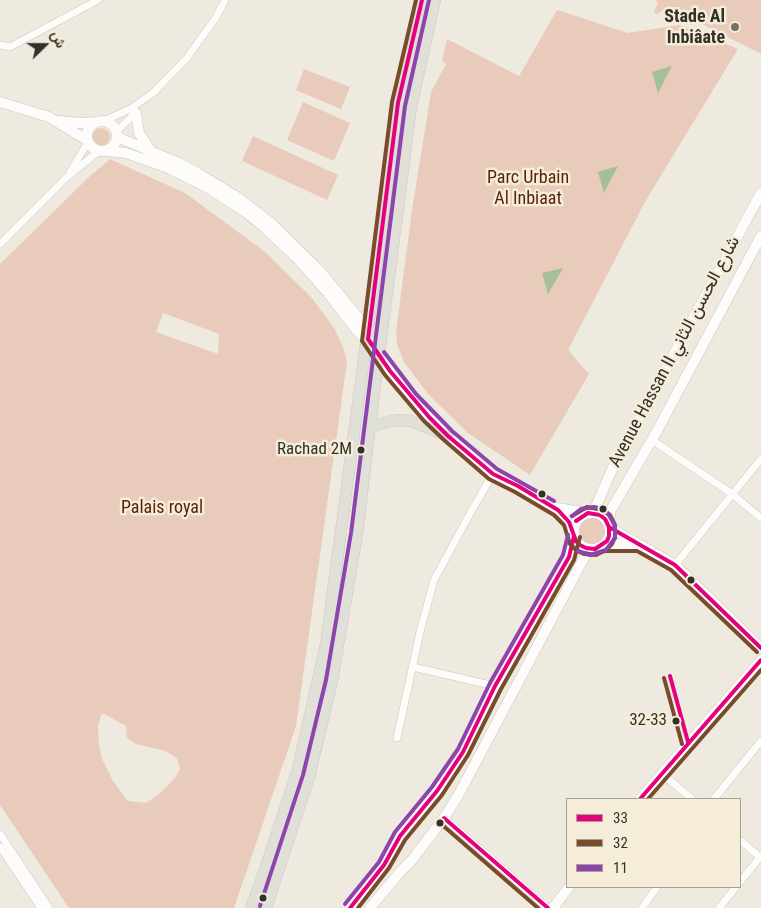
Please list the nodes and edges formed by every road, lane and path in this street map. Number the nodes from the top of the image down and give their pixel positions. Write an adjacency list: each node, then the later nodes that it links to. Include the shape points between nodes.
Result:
1 (98, 0): 5 (street, via 10,47)
2 (225, 0): 6 (street, via 186,59)
3 (422, 0): 19 (main road, via 398,103)
4 (435, 0): 20 (main road, via 411,107)
5 (0, 45)
6 (147, 97): 8 (street); 10 (street)
7 (0, 102): 9 (street)
8 (136, 113): 11 (street); 13 (street, via 139,133)
9 (54, 120): 10 (street); 12 (street)
10 (101, 122): 11 (street, via 112,125); 12 (street, via 89,129)
11 (117, 135): 13 (street); 14 (street, via 115,144)
12 (88, 141): 14 (street, via 92,148); 15 (street)
13 (151, 150): 19 (street, via 218,185 272,224 333,287 357,316)
14 (103, 151): 15 (street); 19 (street, via 126,153 166,167 210,189 247,213 296,257 358,332)
15 (67, 177): 18 (street)
16 (761, 193): 28 (street, Avenue Hassan II شارع الحسن الثاني)
17 (761, 236): 23 (street, Avenue Hassan II شارع الحسن الثاني)
18 (0, 244)
19 (368, 339): 20 (street); 41 (main road, via 326,644)
20 (378, 360): 21 (main road); 22 (street)
21 (370, 428): 22 (main road, via 397,420 411,421); 43 (main road, via 357,534 332,681)
22 (448, 436): 25 (street)
23 (652, 440): 26 (street); 30 (street, Avenue Hassan II شارع الحسن الثاني, via 610,510)
24 (761, 459): 26 (street)
25 (493, 474): 27 (street); 37 (street, via 434,580)
26 (732, 494): 29 (street); 34 (street)
27 (552, 506): 28 (street); 31 (street, via 563,515)
28 (590, 513): 30 (street, via 600,515); 31 (street, via 576,521)
29 (761, 518)
30 (609, 525): 32 (street); 33 (street, via 609,536)
31 (574, 533): 33 (street, via 580,545); 38 (street, via 569,557)
32 (639, 545): 33 (street); 34 (street)
33 (599, 547): 47 (street, via 585,556)
34 (674, 565): 35 (street)
35 (761, 648)
36 (761, 660): 42 (street)
37 (413, 667): 38 (street); 39 (street)
38 (495, 686): 60 (street, via 458,761)
39 (397, 738)
40 (761, 741): 46 (street)
41 (297, 773): 43 (main road); 58 (main road)
42 (661, 773): 44 (street); 45 (street)
43 (309, 777): 59 (main road)
44 (641, 798)
45 (691, 798)
46 (715, 798)
47 (444, 818): 61 (street); 62 (street)
48 (0, 834): 57 (street)
49 (741, 841): 51 (street)
50 (0, 847): 56 (street)
51 (761, 857): 52 (street)
52 (741, 881)
53 (568, 888): 63 (street)
54 (656, 888): 64 (street)
55 (735, 888): 65 (street)
56 (41, 908)
57 (49, 908)
58 (251, 908)
59 (266, 908)
60 (350, 908)
61 (370, 908)
62 (548, 908)
63 (553, 908)
64 (642, 908)
65 (719, 908)

